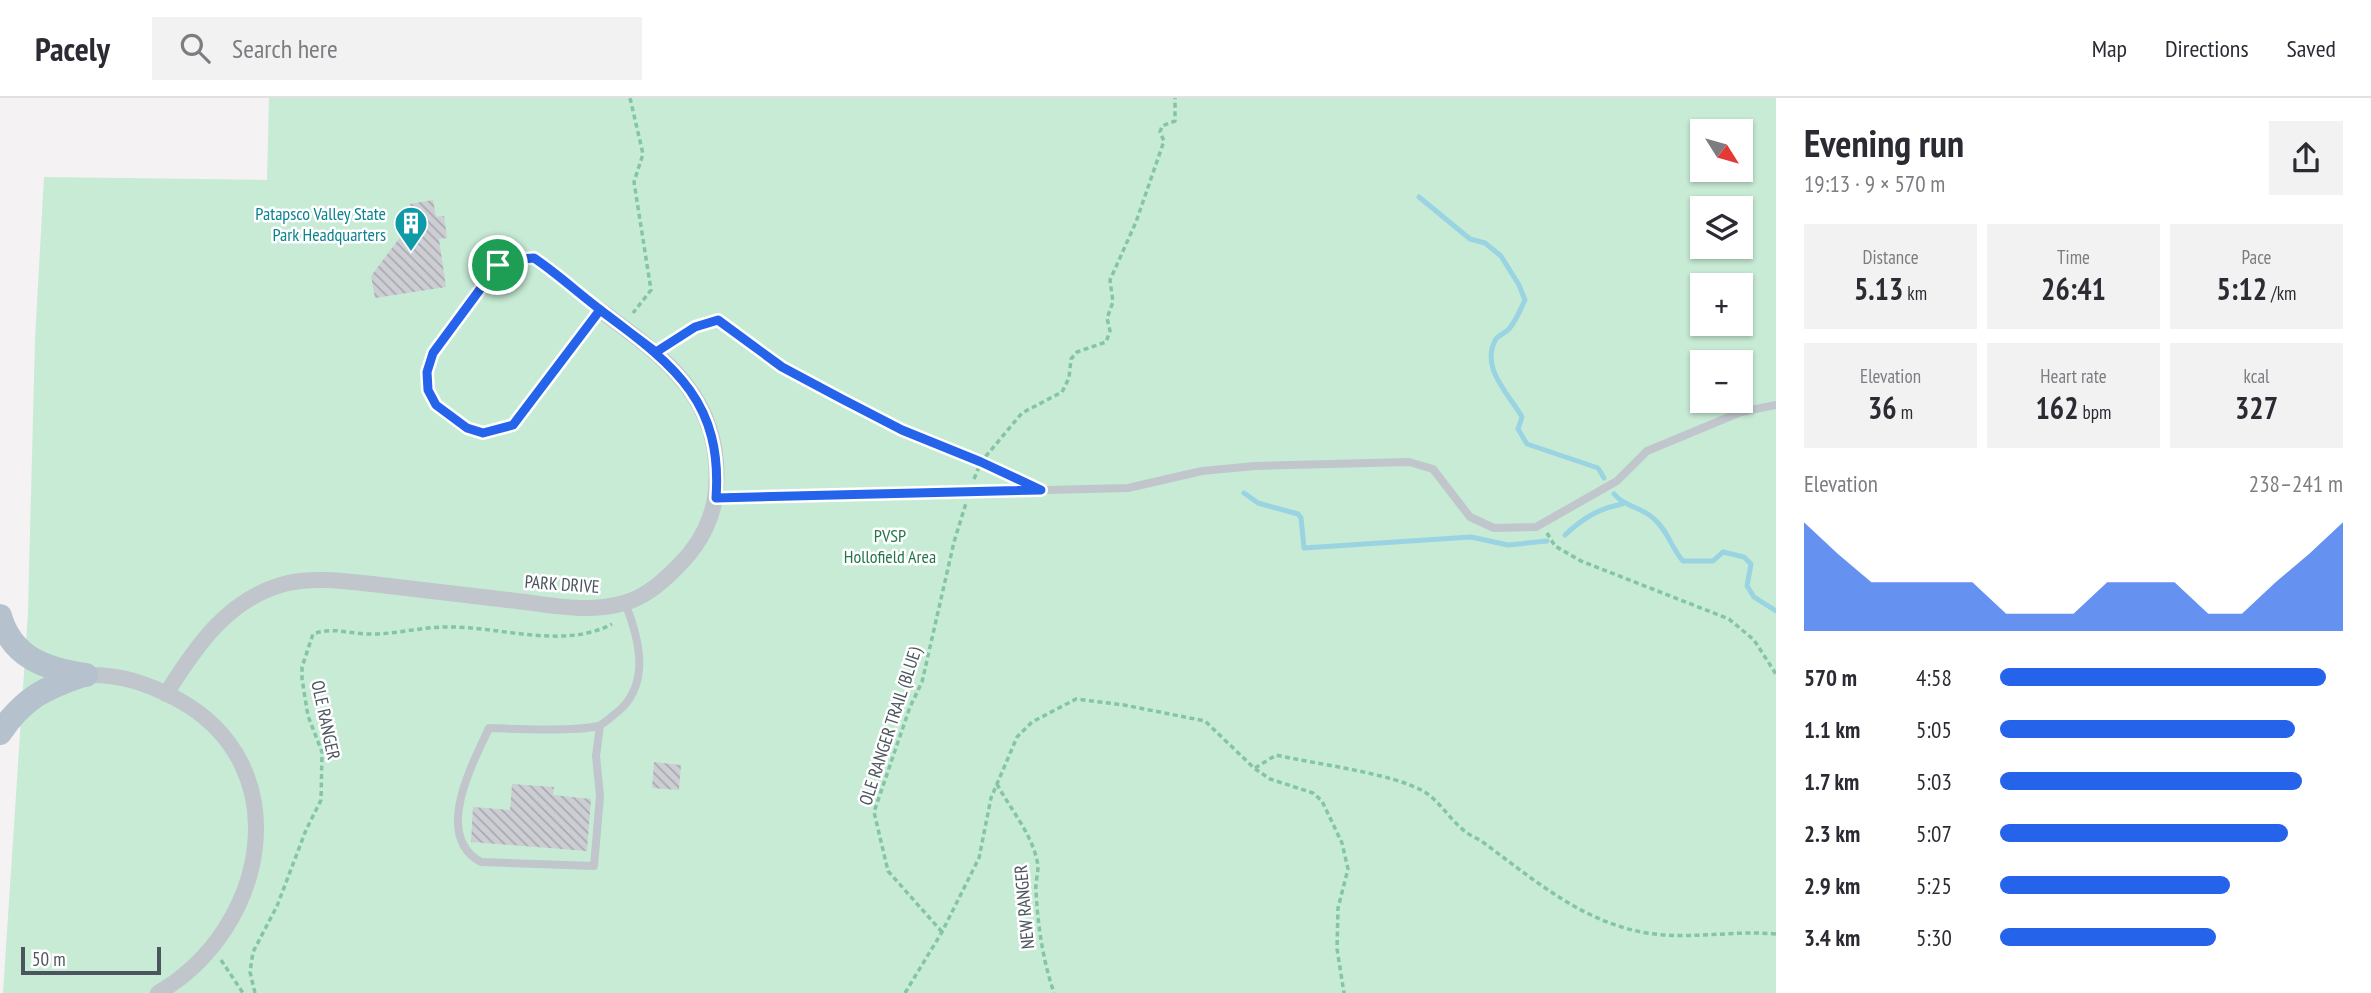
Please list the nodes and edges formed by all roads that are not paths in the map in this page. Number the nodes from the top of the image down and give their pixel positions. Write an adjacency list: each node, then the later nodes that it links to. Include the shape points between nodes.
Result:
1 (600, 310): 1 (lane, PARK DRIVE, via 534,258 508,260 498,265 433,353 428,390 448,416 467,428 483,433 513,425); 3 (street, PARK DRIVE, via 656,352 691,388 711,429)
2 (1776, 405): 3 (lane, via 1741,412 1647,450 1617,481 1542,524 1494,528 1482,523 1470,517 1433,469 1409,462 1255,466 1202,471 1128,488)
3 (716, 498): 4 (street, PARK DRIVE, via 688,556)
4 (628, 609): 7 (street, PARK DRIVE, via 335,580 289,583 251,597 220,621); 8 (lane, via 641,663 634,690 620,710)
5 (0, 616): 6 (main road, via 8,638 33,661 54,670)
6 (86, 674): 7 (street, via 124,677); 9 (main road, via 37,694 16,710)
7 (166, 694): 10 (street, via 207,719 232,744 243,763 256,831 245,884 229,925 192,970)
8 (600, 726): 8 (lane, via 489,728 472,764 458,813 459,842 468,855 481,862 594,866)
9 (0, 733)
10 (158, 993)

